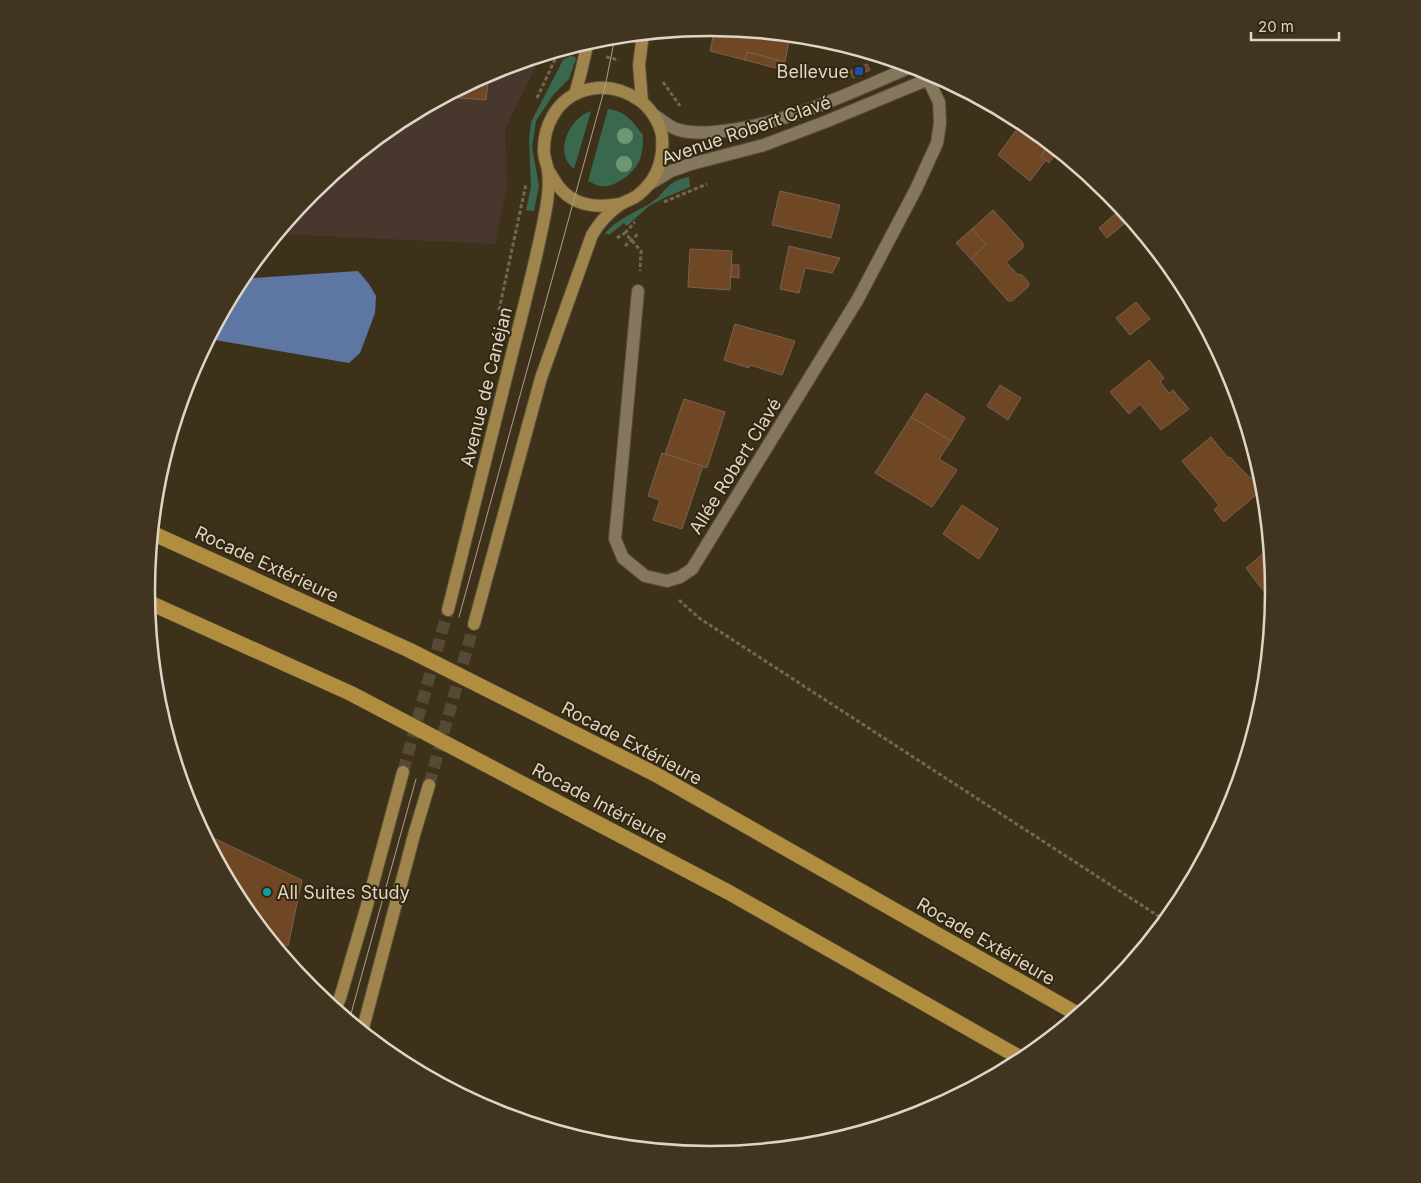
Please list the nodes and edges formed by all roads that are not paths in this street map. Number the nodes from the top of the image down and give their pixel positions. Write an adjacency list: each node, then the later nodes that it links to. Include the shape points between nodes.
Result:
1 (642, 41): 7 (main road, via 639,65)
2 (586, 51): 6 (main road, Avenue de Canéjan)
3 (902, 71): 8 (street, Avenue Robert Clavé, via 796,114 731,130 689,132 676,129)
4 (921, 78): 10 (street, Avenue Robert Clavé, via 826,122 773,142 691,164)
5 (932, 83): 12 (street, Allée Robert Clavé, via 939,102 937,143 858,299 692,569 666,581 645,576 623,558 615,538)
6 (574, 94): 7 (main road, Avenue de Canéjan, via 605,87 625,91); 9 (main road, Avenue de Canéjan, via 560,105 544,136)
7 (642, 102): 8 (main road, Avenue de Canéjan)
8 (654, 115): 10 (main road, Avenue de Canéjan, via 661,131 663,149)
9 (548, 170): 11 (main road, Avenue de Canéjan, via 559,187 575,200 590,205); 15 (main road, Avenue de Canéjan, via 549,195 544,222)
10 (651, 183): 11 (main road, Avenue de Canéjan, via 637,196)
11 (620, 204): 16 (main road, Avenue de Canéjan, via 602,219 592,235 541,378)
12 (638, 291)
13 (158, 536): 20 (highway, Rocade Extérieure, via 410,650 655,774)
14 (155, 605): 22 (highway, Rocade Intérieure, via 359,697 730,893)
15 (448, 610)
16 (474, 624)
17 (403, 772): 19 (main road)
18 (429, 785): 21 (main road)
19 (338, 1003)
20 (1074, 1012)
21 (364, 1025)
22 (1015, 1055)

